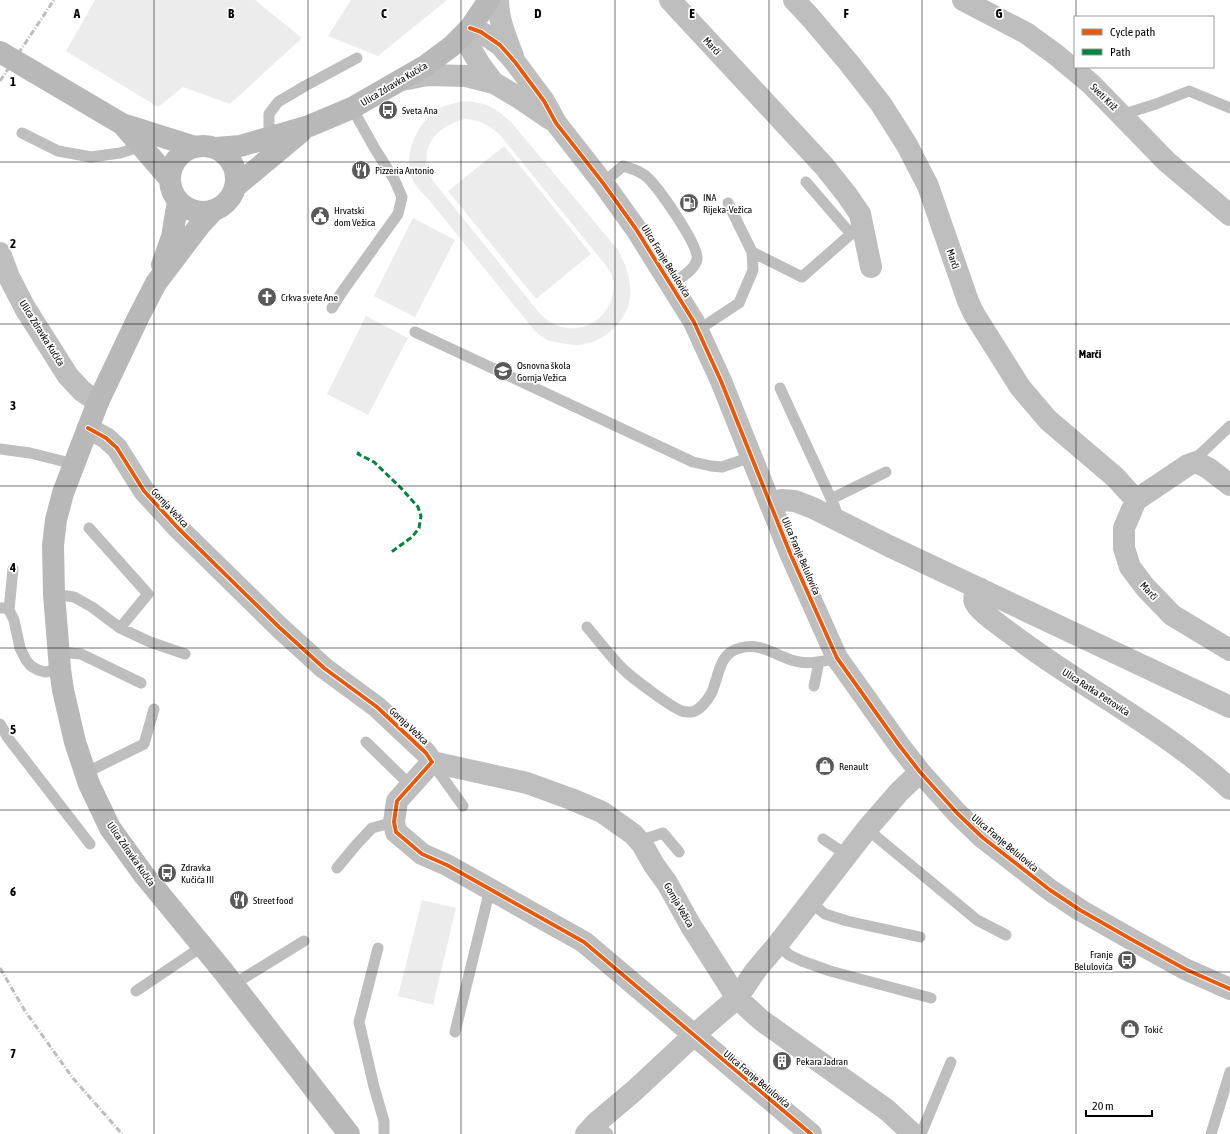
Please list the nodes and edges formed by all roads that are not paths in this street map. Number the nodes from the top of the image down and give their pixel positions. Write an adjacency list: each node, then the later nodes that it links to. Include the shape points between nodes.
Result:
1 (490, 0): 6 (main road)
2 (498, 0): 9 (street, Ulica Franje Belulovića, via 504,32)
3 (670, 0): 33 (street, Marči, via 824,166 847,195 860,214)
4 (794, 0): 50 (street, Marči, via 881,104 907,145 928,186 971,307 1020,387 1048,420 1114,477)
5 (963, 0): 14 (street, Sveti Križ, via 1026,33 1055,54 1091,84)
6 (468, 31): 9 (street, Ulica Franje Belulovića, via 481,32 500,45); 10 (main road, Ulica Zdravka Kučića, via 425,66); 11 (street, Ulica Franje Belulovića, via 468,44 478,63)
7 (0, 52): 16 (main road, Ulica Zdravka Kučića, bridge)
8 (357, 58): 19 (lane, via 278,102 269,114)
9 (515, 62): 15 (street, Ulica Franje Belulovića)
10 (401, 81): 11 (street, Ulica Franje Belulovića, via 428,75 466,76); 12 (main road, Ulica Zdravka Kučića)
11 (494, 83): 15 (street, Ulica Franje Belulovića)
12 (352, 108): 17 (main road, Ulica Zdravka Kučića); 36 (lane, via 402,197 398,214)
13 (1230, 108): 14 (lane, via 1189,91)
14 (1121, 115): 30 (street, Sveti Križ, via 1167,162)
15 (556, 123): 25 (street, Ulica Franje Belulovića)
16 (122, 124): 20 (main road, Ulica Zdravka Kučića); 21 (main road, Ulica Zdravka Kučića)
17 (309, 126): 19 (main road, Ulica Zdravka Kučića); 26 (main road, Ulica Zdravka Kučića)
18 (22, 133): 20 (lane, via 58,151 91,157 120,153)
19 (269, 138): 22 (main road, Ulica Zdravka Kučića, via 240,146)
20 (142, 146): 23 (main road, Ulica Zdravka Kučića)
21 (195, 147): 22 (main road, Ulica Zdravka Kučića); 23 (main road, via 176,158)
22 (216, 148): 26 (main road, via 230,160 236,178)
23 (169, 178): 27 (main road, Ulica Zdravka Kučića)
24 (806, 182): 31 (lane, via 852,234 802,277)
25 (603, 183): 35 (street, Ulica Franje Belulovića); 35 (lane, via 623,166 636,170 648,178 665,200 690,239 697,259 694,267)
26 (234, 187): 29 (main road, Ulica Zdravka Kučića, via 230,197)
27 (178, 200): 29 (main road, via 192,210); 34 (main road, Ulica Zdravka Kučića, via 172,238)
28 (728, 203): 31 (lane)
29 (214, 210): 34 (main road, Ulica Zdravka Kučića)
30 (1230, 215)
31 (752, 252): 37 (lane, via 753,270 739,302)
32 (0, 253): 40 (street, Ulica Zdravka Kučića, via 25,308 68,376 82,391)
33 (871, 267)
34 (156, 283): 40 (main road, Ulica Zdravka Kučića)
35 (671, 285): 37 (street, Ulica Franje Belulovića)
36 (332, 308)
37 (698, 330): 44 (street, Ulica Franje Belulovića)
38 (415, 332): 44 (lane, via 693,462 722,467)
39 (780, 388): 49 (lane)
40 (98, 402): 42 (main road, Ulica Zdravka Kučića)
41 (1230, 426): 45 (lane)
42 (88, 428): 46 (main road, Ulica Zdravka Kučića); 70 (street, Gornja Vežica, via 117,448 144,491 178,528 285,632 324,668 377,707 426,753)
43 (0, 449): 46 (lane, via 30,453)
44 (751, 457): 51 (street, Ulica Franje Belulovića)
45 (1191, 463): 48 (street, via 1196,462 1208,468); 50 (street)
46 (74, 464): 56 (main road, Ulica Zdravka Kučića, via 62,493 56,520)
47 (886, 472): 49 (lane)
48 (1230, 485)
49 (831, 498): 52 (lane)
50 (1136, 500): 60 (street, Marči, via 1124,528 1124,548 1130,567 1172,615)
51 (770, 504): 52 (street, via 780,500 795,501); 63 (street, Ulica Franje Belulovića)
52 (839, 521): 55 (street)
53 (89, 528): 59 (lane, via 148,594)
54 (13, 569): 57 (lane)
55 (979, 588): 66 (street); 74 (street, Ulica Ratka Petrovića, via 974,598 975,603 991,619 1060,669 1162,735)
56 (54, 594): 59 (lane, via 74,597); 62 (main road, Ulica Zdravka Kučića)
57 (4, 609): 62 (lane, via 14,620 20,648 30,666 45,672)
58 (587, 627): 63 (lane, via 623,670 681,711 698,710 710,696 721,663 730,652 739,648 753,646 794,661 812,663)
59 (120, 628): 61 (lane)
60 (1230, 650)
61 (185, 654)
62 (59, 660): 64 (lane, via 81,654); 72 (main road, Ulica Zdravka Kučića, via 75,742)
63 (828, 660): 65 (lane); 71 (street, Ulica Franje Belulovića)
64 (141, 683)
65 (814, 686)
66 (1230, 707)
67 (154, 709): 72 (lane, via 144,744)
68 (0, 724): 80 (lane)
69 (366, 742): 73 (lane)
70 (432, 762): 73 (street); 75 (lane); 79 (street, Gornja Vežica, via 527,783 571,799 602,812)
71 (920, 772): 77 (street); 93 (street, Ulica Franje Belulovića, via 982,837 1050,890 1080,910 1186,969)
72 (86, 773): 90 (main road, Ulica Zdravka Kučića, via 110,828 144,875)
73 (411, 786): 76 (street, via 397,800)
74 (1230, 790)
75 (463, 806)
76 (394, 822): 83 (lane, via 372,828); 84 (street, via 396,832 422,854)
77 (867, 829): 82 (street); 86 (lane, via 977,920)
78 (823, 839): 82 (lane)
79 (640, 842): 81 (lane, via 663,833); 95 (street, Gornja Vežica)
80 (90, 844)
81 (679, 852)
82 (847, 855): 85 (street)
83 (337, 868)
84 (490, 889): 97 (lane); 98 (street, via 584,942)
85 (810, 902): 87 (lane, via 825,914 847,921); 89 (street)
86 (1006, 935)
87 (920, 936)
88 (304, 940): 92 (lane)
89 (778, 944): 95 (street); 96 (lane, via 789,955 823,969)
90 (203, 946): 92 (main road, Ulica Zdravka Kučića); 94 (lane)
91 (378, 948): 103 (lane, via 359,1022 384,1121)
92 (234, 984): 102 (main road, Ulica Zdravka Kučića)
93 (1230, 989)
94 (136, 991)
95 (737, 998): 98 (street); 105 (street, via 761,1020 875,1102)
96 (931, 998)
97 (455, 1032)
98 (693, 1036): 101 (street); 104 (street, Ulica Franje Belulovića)
99 (951, 1062): 106 (lane)
100 (1230, 1072): 107 (lane)
101 (597, 1130)
102 (349, 1134)
103 (384, 1134)
104 (811, 1134)
105 (913, 1134)
106 (921, 1134)
107 (1211, 1134)

